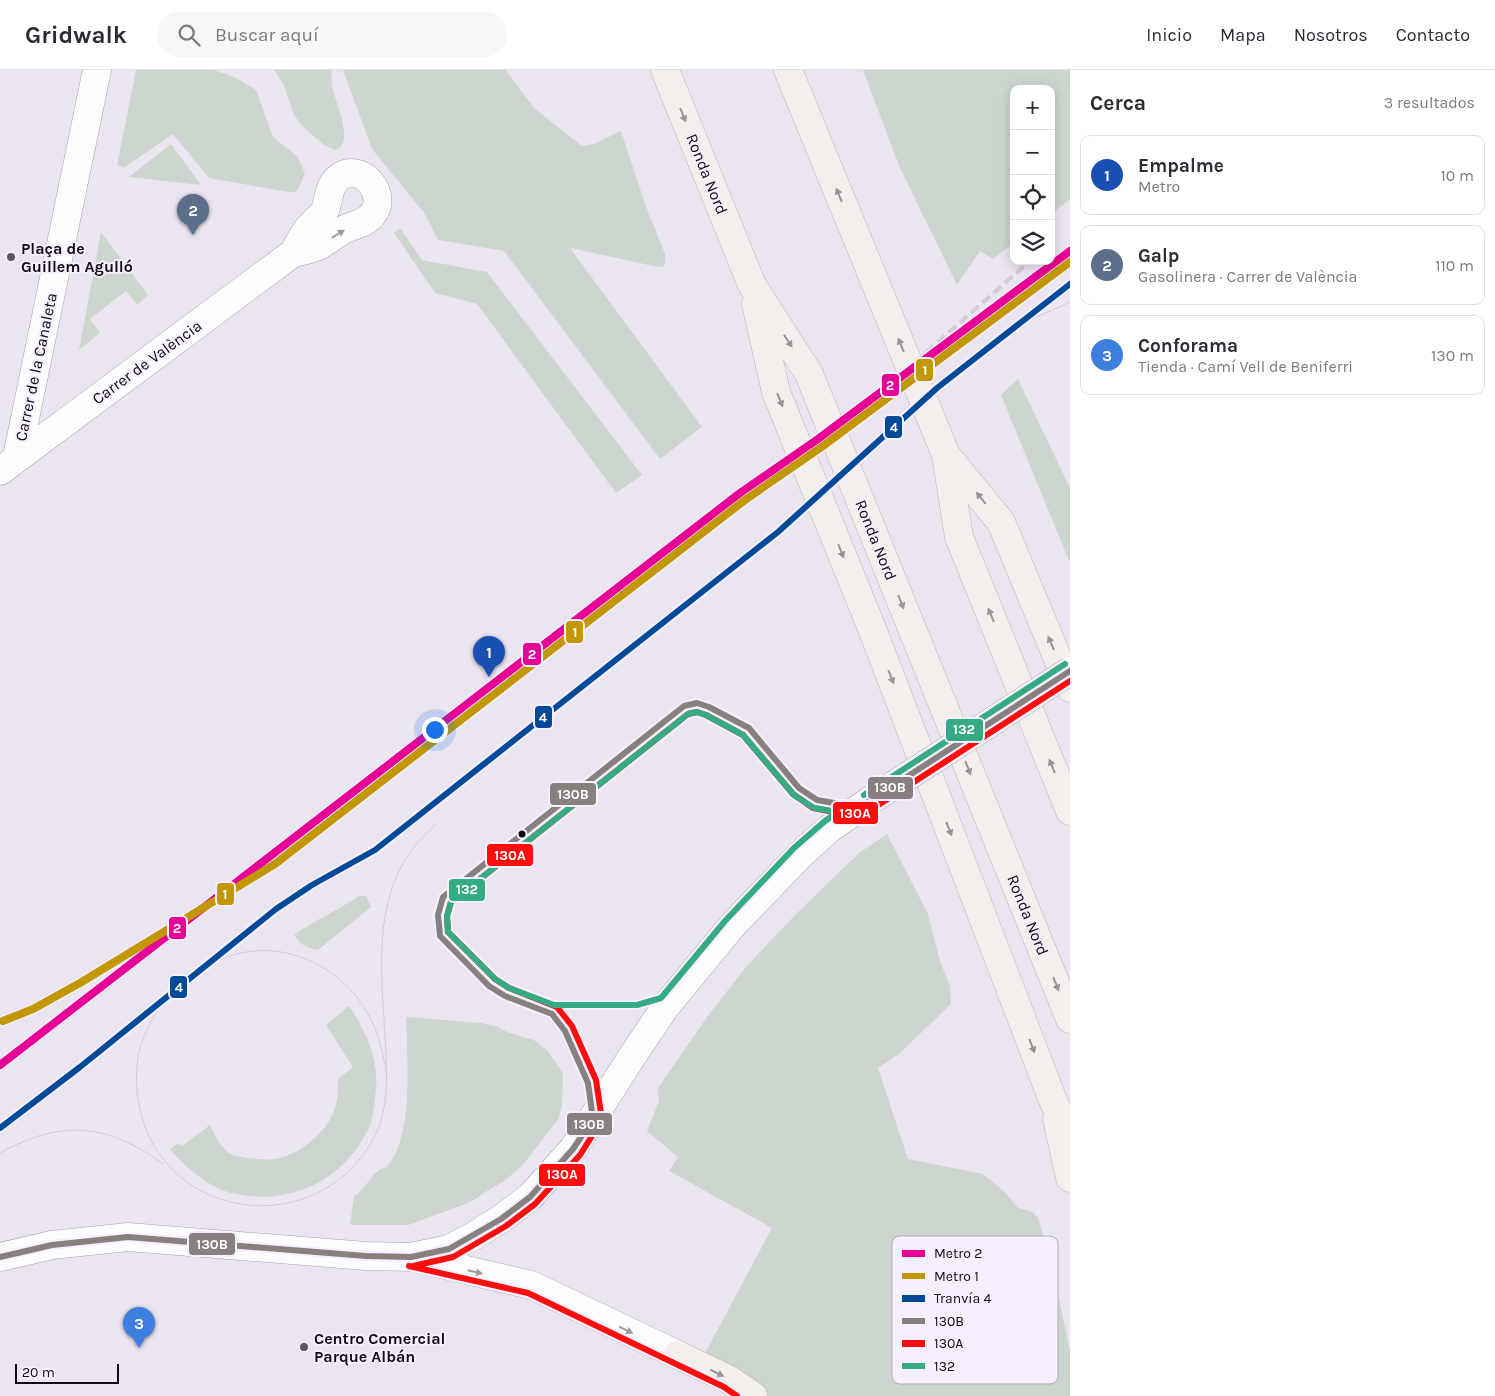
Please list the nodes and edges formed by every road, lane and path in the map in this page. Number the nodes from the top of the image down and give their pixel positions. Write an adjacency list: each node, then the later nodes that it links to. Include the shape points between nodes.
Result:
1 (96, 70): 7 (street, Carrer de la Canaleta)
2 (665, 70): 5 (highway, Ronda Nord, one-way to 5)
3 (788, 70): 6 (highway, one-way to 3)
4 (293, 253): 7 (street, Carrer de València)
5 (752, 285): 11 (highway, Ronda Nord, one-way to 11, via 809,374); 12 (highway, one-way to 12, via 776,392 874,631)
6 (946, 455): 9 (highway, one-way to 6, via 1001,522); 10 (highway, one-way to 6, via 959,537)
7 (9, 464)
8 (1070, 671): 16 (street, bridge, via 830,828 731,927 666,1006 573,1149 530,1197 449,1249)
9 (1070, 688)
10 (1070, 811)
11 (1070, 1019)
12 (1054, 1103): 13 (highway); 14 (highway)
13 (1070, 1136)
14 (1070, 1178)
15 (0, 1257): 16 (street, via 52,1245 128,1237)
16 (411, 1257): 17 (street, one-way to 17, via 531,1285)
17 (678, 1355): 18 (highway, one-way to 18, via 728,1379)
18 (753, 1396)

